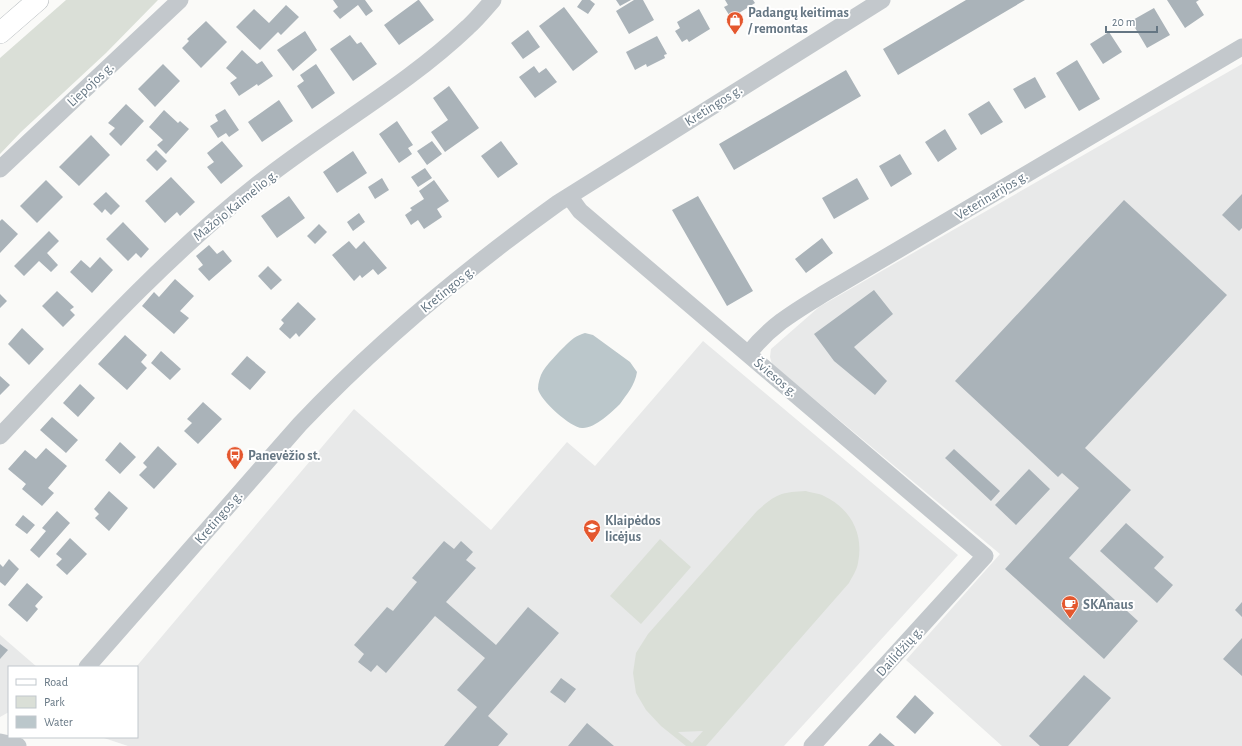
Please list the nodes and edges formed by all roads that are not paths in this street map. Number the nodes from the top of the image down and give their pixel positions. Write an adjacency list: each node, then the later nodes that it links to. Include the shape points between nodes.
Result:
1 (38, 0): 5 (main road)
2 (180, 0): 7 (street, Liepojos g.)
3 (493, 0): 10 (street, Mažojo Kaimelio g., via 470,26 434,57 260,182 186,244 125,303)
4 (882, 0): 8 (street, Kretingos g.)
5 (0, 33)
6 (1242, 47): 9 (street, Veterinarijos g., via 825,293 780,322 760,339)
7 (0, 169)
8 (569, 196): 9 (street, Šviesos g., via 580,211); 12 (street, Kretingos g., via 521,229 425,307 383,342 323,400)
9 (748, 354): 11 (street, Šviesos g.)
10 (0, 436)
11 (985, 556): 16 (street, Dailidžių g.)
12 (88, 666)
13 (26, 738): 15 (street)
14 (0, 742): 15 (street)
15 (18, 746)
16 (812, 746)

